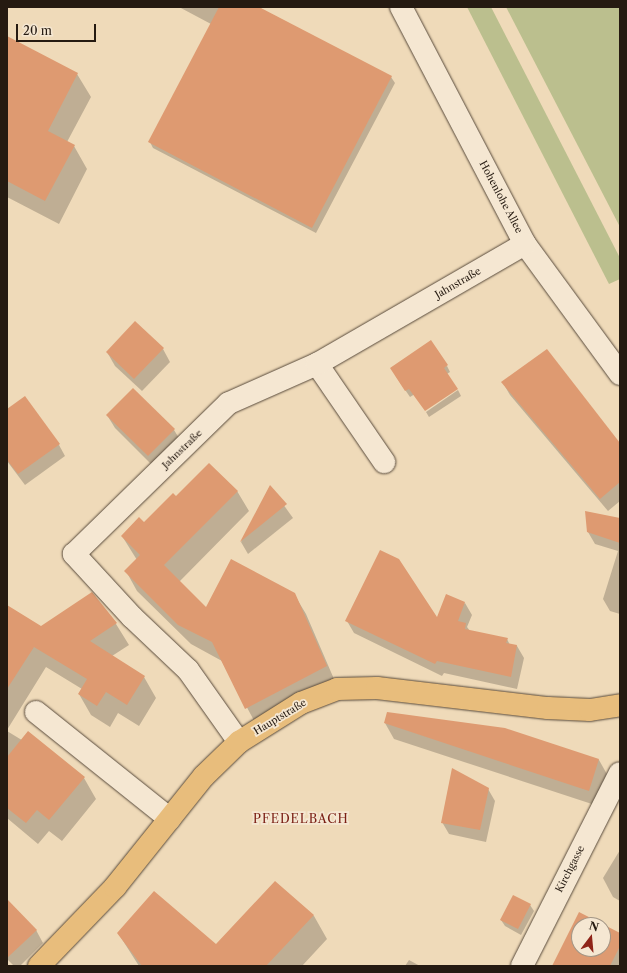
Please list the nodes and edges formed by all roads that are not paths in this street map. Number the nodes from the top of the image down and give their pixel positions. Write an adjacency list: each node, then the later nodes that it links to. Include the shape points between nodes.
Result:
1 (401, 7): 2 (street, Hohenlohe Allee)
2 (526, 244): 3 (street, Jahnstraße); 4 (street, Hohenlohe Allee)
3 (317, 364): 5 (street); 8 (street, Jahnstraße, via 229,402 74,554 132,617 188,670)
4 (619, 370)
5 (384, 462)
6 (620, 705): 8 (main road, Hauptstraße, via 590,710 562,709 377,688 337,689 301,703)
7 (36, 712): 10 (street)
8 (239, 742): 10 (main road, Hauptstraße, via 204,776)
9 (620, 773): 12 (street, Kirchgasse)
10 (170, 819): 11 (main road, Hauptstraße, via 115,887)
11 (38, 966)
12 (522, 966)

